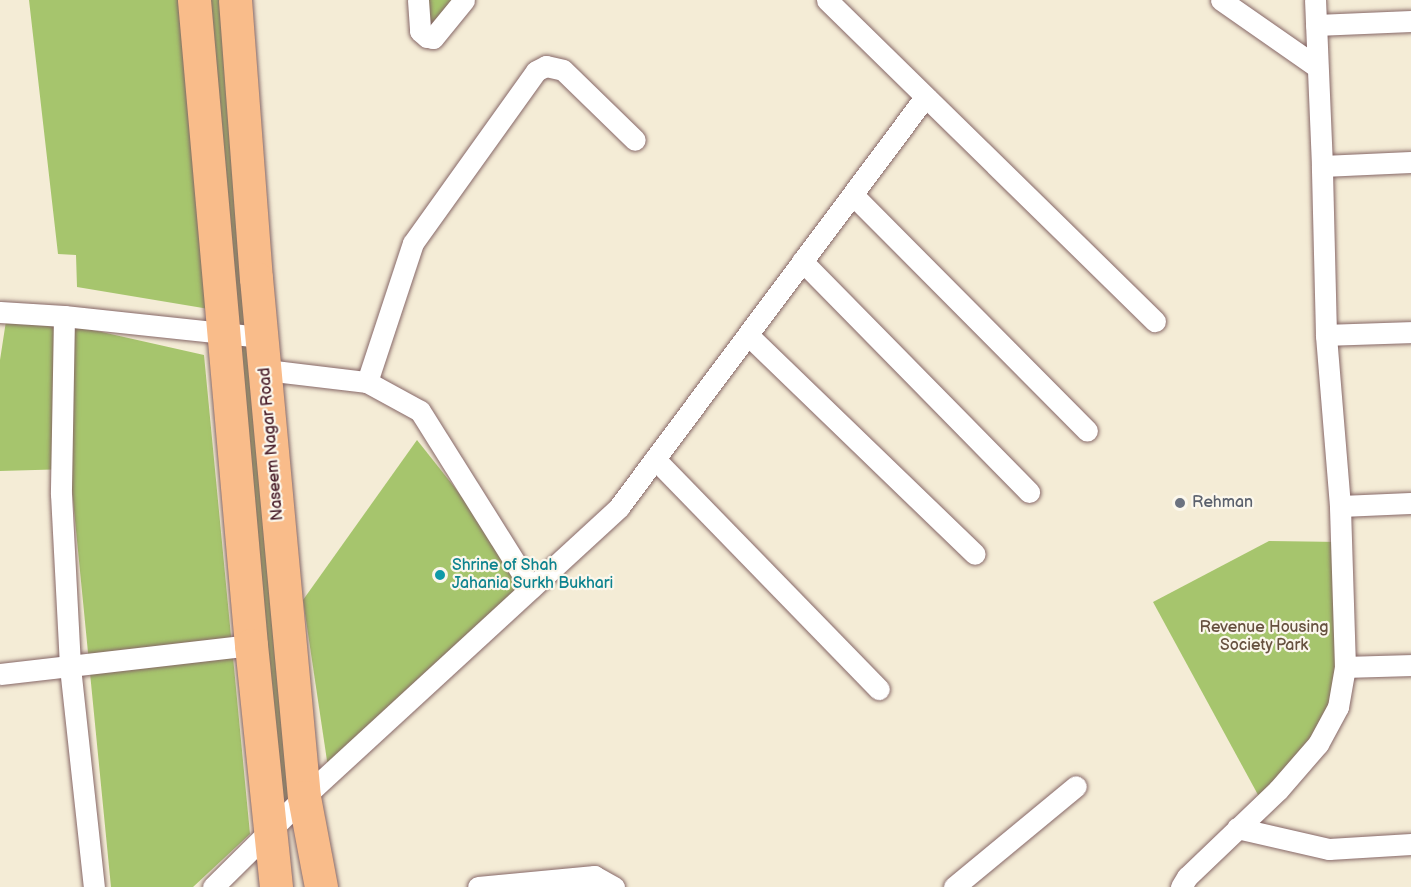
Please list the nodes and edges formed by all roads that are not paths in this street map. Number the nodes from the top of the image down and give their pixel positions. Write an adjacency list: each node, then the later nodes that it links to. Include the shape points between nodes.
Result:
1 (194, 0): 21 (main road)
2 (236, 0): 24 (main road, Naseem Nagar Road)
3 (418, 0): 4 (street, via 420,31 433,38)
4 (464, 0)
5 (827, 0): 11 (street)
6 (1221, 0): 10 (street)
7 (1315, 0): 9 (street)
8 (1411, 21): 9 (street)
9 (1316, 25): 10 (street)
10 (1317, 67): 14 (street)
11 (925, 98): 15 (street); 19 (street)
12 (635, 140): 26 (street, via 563,70 546,66 536,71 412,243)
13 (1411, 162): 14 (street)
14 (1322, 166): 23 (street)
15 (852, 195): 16 (street); 27 (street)
16 (802, 261): 22 (street); 29 (street)
17 (0, 312): 18 (street)
18 (64, 316): 21 (street); 36 (street, via 61,494)
19 (1155, 321)
20 (1411, 332): 23 (street)
21 (223, 334): 24 (street); 34 (main road)
22 (748, 335): 28 (street); 32 (street)
23 (1326, 335): 31 (street)
24 (262, 337): 25 (main road, Naseem Nagar Road)
25 (266, 370): 26 (street); 41 (main road, Naseem Nagar Road)
26 (367, 382): 33 (street, via 420,411)
27 (1087, 431)
28 (655, 459): 33 (street, via 619,507); 39 (street)
29 (1029, 492)
30 (1411, 503): 31 (street)
31 (1340, 506): 37 (street)
32 (975, 554)
33 (531, 588): 41 (street)
34 (251, 645): 36 (street); 43 (main road)
35 (1411, 665): 37 (street)
36 (70, 667): 38 (street); 46 (street)
37 (1345, 667): 42 (street, via 1338,707 1318,744 1278,790)
38 (0, 674)
39 (879, 689)
40 (1076, 786): 52 (street)
41 (304, 797): 43 (street); 49 (main road, Naseem Nagar Road)
42 (1237, 828): 44 (street, via 1329,849); 53 (street)
43 (270, 830): 47 (street); 48 (main road)
44 (1411, 844)
45 (538, 884): 50 (street); 51 (street, via 594,876)
46 (94, 887)
47 (213, 887)
48 (276, 887)
49 (321, 887)
50 (478, 887)
51 (614, 887)
52 (954, 887)
53 (1181, 887)

